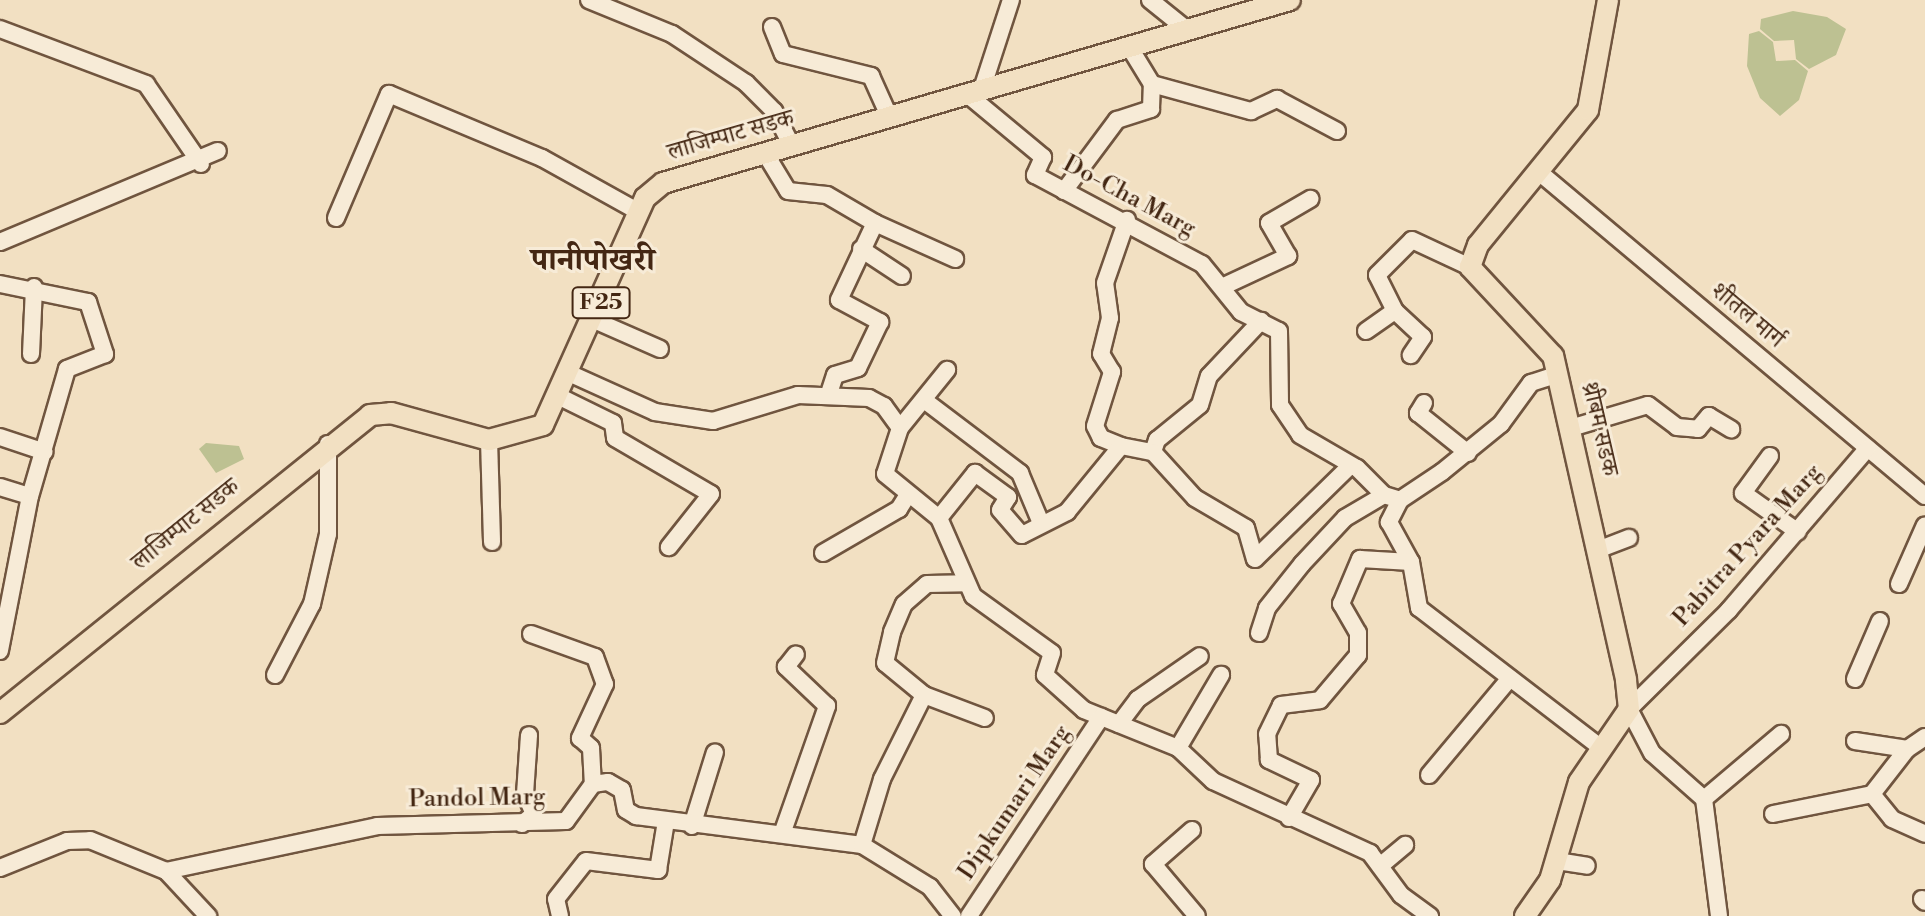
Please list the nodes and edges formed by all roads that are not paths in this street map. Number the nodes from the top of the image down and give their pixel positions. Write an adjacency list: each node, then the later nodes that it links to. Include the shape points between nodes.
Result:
1 (589, 0): 14 (street, via 672,34 746,83 774,111)
2 (1011, 0): 11 (street)
3 (1150, 0): 7 (street)
4 (1290, 0): 7 (main road, लाजिम्पाट सडक / F25)
5 (1608, 0): 18 (main road, via 1588,110)
6 (772, 27): 12 (street, via 783,54 871,76)
7 (1185, 28): 9 (main road, लाजिम्पाट सडक / F25)
8 (0, 29): 17 (street, via 146,84)
9 (1130, 48): 10 (street); 11 (main road, लाजिम्पाट सडक / F25)
10 (1152, 84): 13 (street, via 1251,111 1277,99); 19 (street, via 1151,109 1117,120)
11 (975, 92): 12 (main road, लाजिम्पाट सडक / F25); 19 (street, Do-Cha Marg, via 1043,157 1034,174)
12 (890, 118): 14 (main road, लाजिम्पाट सडक / F25)
13 (1337, 131)
14 (791, 145): 16 (main road, लाजिम्पाट सडक / F25)
15 (218, 151): 17 (street)
16 (765, 153): 21 (main road, लाजिम्पाट सडक / F25, via 663,183); 24 (street, via 788,191 827,195)
17 (201, 164): 25 (street)
18 (1539, 172): 28 (main road, via 1478,245); 54 (street, शीतल मार्ग)
19 (1064, 191): 23 (street, Do-Cha Marg)
20 (1310, 199): 31 (street, via 1269,223 1288,256)
21 (639, 212): 22 (street, via 542,158 389,94); 34 (main road, लाजिम्पाट सडक / F25)
22 (336, 218)
23 (1127, 220): 31 (street, Do-Cha Marg, via 1202,264); 53 (street, via 1105,283 1110,318 1101,354 1112,372 1095,426 1101,438)
24 (875, 223): 26 (street); 27 (street)
25 (0, 242)
26 (861, 249): 29 (street); 43 (street, via 839,300 880,322 858,368 835,375)
27 (955, 259)
28 (1470, 267): 33 (street, via 1412,240 1377,275); 42 (main road, थ्रीबम सडक, via 1553,356)
29 (902, 276)
30 (0, 284): 32 (street)
31 (1224, 286): 35 (street, Do-Cha Marg, via 1241,312)
32 (34, 287): 38 (street); 55 (street, via 88,302 105,354 67,369)
33 (1395, 311): 36 (street); 39 (street, via 1423,337)
34 (594, 320): 37 (street); 41 (main road, लाजिम्पाट सडक / F25)
35 (1261, 321): 56 (street, via 1209,376 1200,405 1157,440); 59 (street, Do-Cha Marg, via 1283,338 1280,405 1300,435)
36 (1366, 331)
37 (660, 349)
38 (31, 354)
39 (1411, 355)
40 (947, 370): 45 (street)
41 (571, 374): 43 (street, via 655,412 713,421); 44 (main road, लाजिम्पाट सडक / F25)
42 (1559, 374): 47 (main road, थ्रीबम सडक); 57 (street, via 1531,383 1501,424)
43 (829, 393): 48 (street, via 869,398)
44 (560, 397): 51 (main road, लाजिम्पाट सडक / F25, via 534,430); 72 (street, via 613,423 615,438 711,494)
45 (924, 400): 48 (street); 67 (street, via 1020,473)
46 (1424, 403): 57 (street, via 1418,413)
47 (1574, 427): 49 (street, via 1647,401 1677,427 1698,429 1709,416); 73 (main road, थ्रीबम सडक)
48 (900, 428): 63 (street, via 883,468)
49 (1731, 429)
50 (0, 437): 55 (street)
51 (489, 440): 52 (main road, लाजिम्पाट सडक / F25, via 385,412); 71 (street)
52 (328, 444): 84 (street, via 328,534 312,604); 90 (main road, लाजिम्पाट सडक / F25)
53 (1121, 446): 56 (street); 67 (street, via 1067,512)
54 (1868, 448): 64 (street, शीतल मार्ग); 69 (street, Pabitra Pyara Marg)
55 (45, 452): 62 (street)
56 (1153, 452): 59 (street, via 1195,498 1246,528 1255,559)
57 (1468, 453): 65 (street)
58 (1770, 456): 69 (street, via 1743,493)
59 (1349, 467): 61 (street, Do-Cha Marg)
60 (0, 487): 62 (street)
61 (1384, 495): 65 (street, Do-Cha Marg); 79 (street, via 1345,518 1302,564 1267,608)
62 (30, 496): 81 (street)
63 (907, 496): 66 (street); 74 (street, via 899,509)
64 (1925, 496)
65 (1400, 500): 75 (street, via 1389,522)
66 (939, 518): 67 (street, via 975,473 1008,497 1000,510 1022,535); 76 (street)
67 (1041, 523)
68 (1925, 525): 77 (street)
69 (1798, 532): 89 (street, Pabitra Pyara Marg)
70 (1629, 538): 73 (street)
71 (492, 542)
72 (669, 547)
73 (1600, 549): 89 (main road, थ्रीबम सडक)
74 (823, 553)
75 (1411, 562): 86 (street, via 1419,608); 107 (street, via 1360,559 1341,604 1358,633 1358,655 1320,700 1281,705 1267,734 1269,760 1311,780)
76 (966, 583): 88 (street, via 927,584 904,604 892,632 885,663); 91 (street, via 973,596 1033,633 1052,653 1045,675)
77 (1899, 584)
78 (1880, 621): 87 (street)
79 (1259, 633)
80 (531, 634): 103 (street, via 595,657 605,684 580,738 591,748)
81 (0, 651)
82 (796, 654): 112 (street, via 786,667 827,706)
83 (1200, 656): 93 (street, via 1138,699)
84 (275, 675)
85 (1221, 675): 99 (street)
86 (1510, 678): 98 (street); 102 (street)
87 (1855, 679)
88 (924, 695): 92 (street); 114 (street, via 882,779)
89 (1629, 709): 98 (main road); 105 (street, via 1652,753)
90 (0, 713)
91 (1101, 717): 93 (street); 124 (street, Dipkumari Marg)
92 (985, 718)
93 (1119, 724): 99 (street)
94 (1781, 734): 105 (street)
95 (529, 735): 109 (street, via 525,794 534,814)
96 (1925, 737): 100 (street)
97 (1855, 741): 100 (street)
98 (1600, 747): 116 (main road, via 1559,834)
99 (1178, 748): 107 (street, via 1213,781)
100 (1907, 749): 104 (street)
101 (715, 752): 110 (street)
102 (1429, 775)
103 (593, 784): 108 (street, via 618,786 631,815); 109 (street, Pandol Marg, via 566,821)
104 (1872, 794): 106 (street, via 1794,814); 113 (street, via 1892,819)
105 (1704, 799): 128 (street)
106 (1773, 814)
107 (1289, 818): 117 (street, via 1370,853)
108 (666, 821): 110 (street); 122 (street, via 658,870 586,861 556,899)
109 (522, 824): 120 (street, Pandol Marg, via 377,826)
110 (692, 826): 112 (street)
111 (1192, 830): 125 (street, via 1153,864)
112 (782, 834): 114 (street)
113 (1925, 834)
114 (862, 845): 123 (street, via 930,887)
115 (1405, 845): 117 (street)
116 (1557, 861): 118 (street); 127 (main road)
117 (1380, 866): 126 (street)
118 (1587, 866)
119 (0, 868): 120 (street, via 48,846 90,840)
120 (166, 871): 121 (street)
121 (208, 916)
122 (560, 916)
123 (953, 916)
124 (969, 916)
125 (1197, 916)
126 (1430, 916)
127 (1525, 916)
128 (1719, 916)

